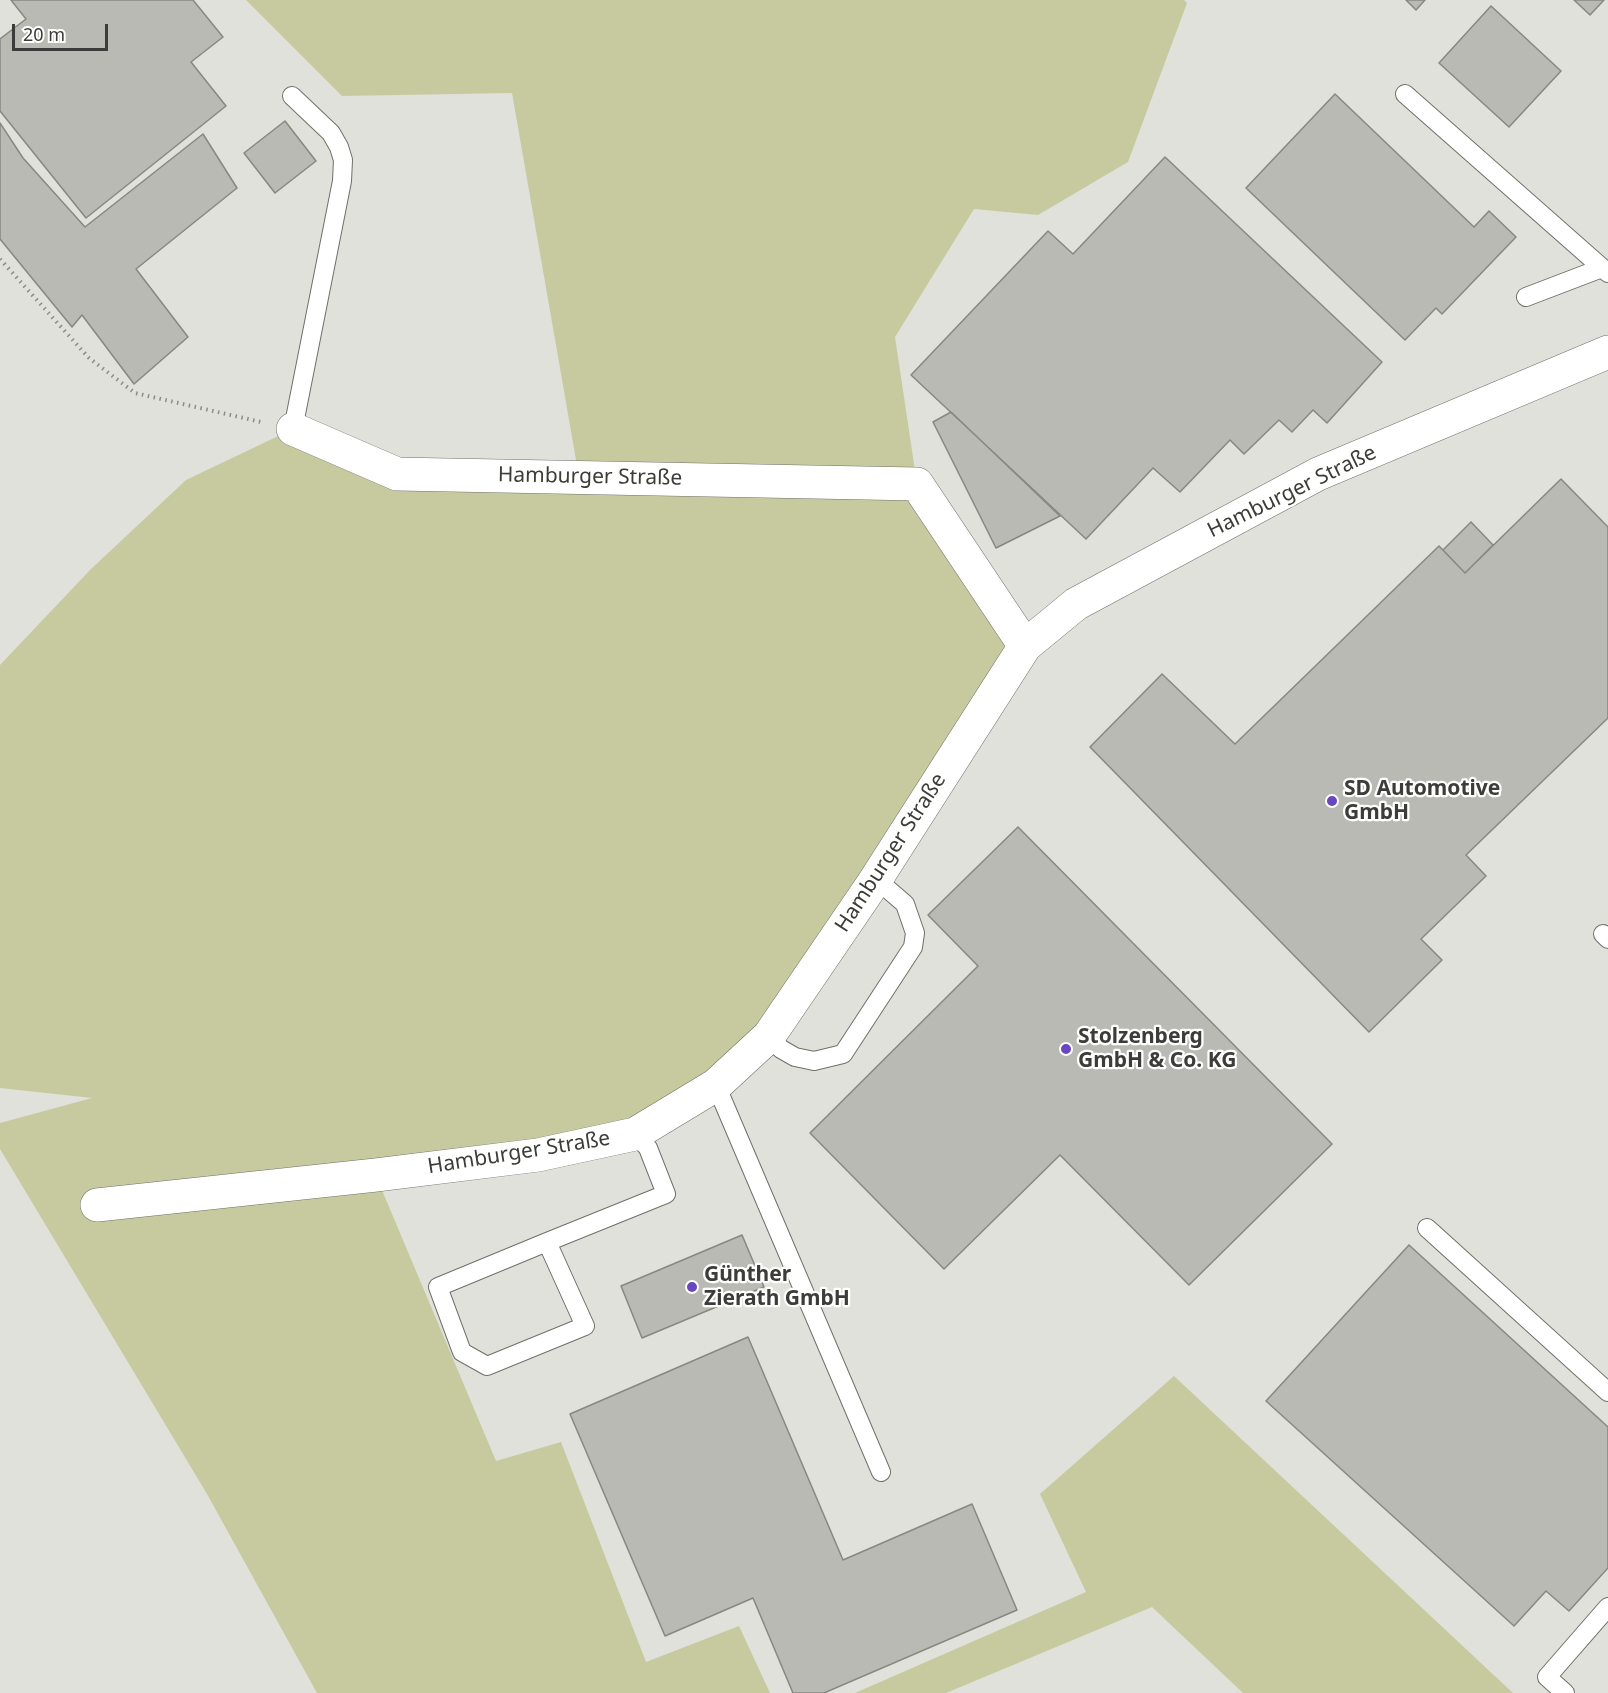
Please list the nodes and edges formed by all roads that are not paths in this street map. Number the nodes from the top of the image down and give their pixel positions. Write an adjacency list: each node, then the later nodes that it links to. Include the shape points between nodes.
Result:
1 (1405, 93): 3 (lane)
2 (292, 96): 6 (lane, via 331,133 343,159 342,181)
3 (1605, 271): 4 (lane)
4 (1526, 297)
5 (1608, 352): 7 (street, Hamburger Straße, via 1318,474 1076,604)
6 (293, 429): 7 (street, Hamburger Straße, via 397,474 917,484)
7 (1025, 646): 8 (street, Hamburger Straße)
8 (876, 879): 9 (street, Hamburger Straße); 9 (lane, via 905,904 915,933 913,947 843,1054 814,1061 795,1057)
9 (769, 1036): 10 (street, Hamburger Straße)
10 (716, 1085): 11 (street, Hamburger Straße); 16 (lane)
11 (635, 1134): 12 (street, Hamburger Straße, via 538,1155); 14 (lane, via 648,1148 666,1194)
12 (97, 1205)
13 (1427, 1228): 15 (lane)
14 (547, 1242): 14 (lane, via 438,1287 462,1352 487,1366 585,1326)
15 (1608, 1392)
16 (881, 1472)
17 (1608, 1607): 18 (lane, via 1547,1677)
18 (1565, 1693)

